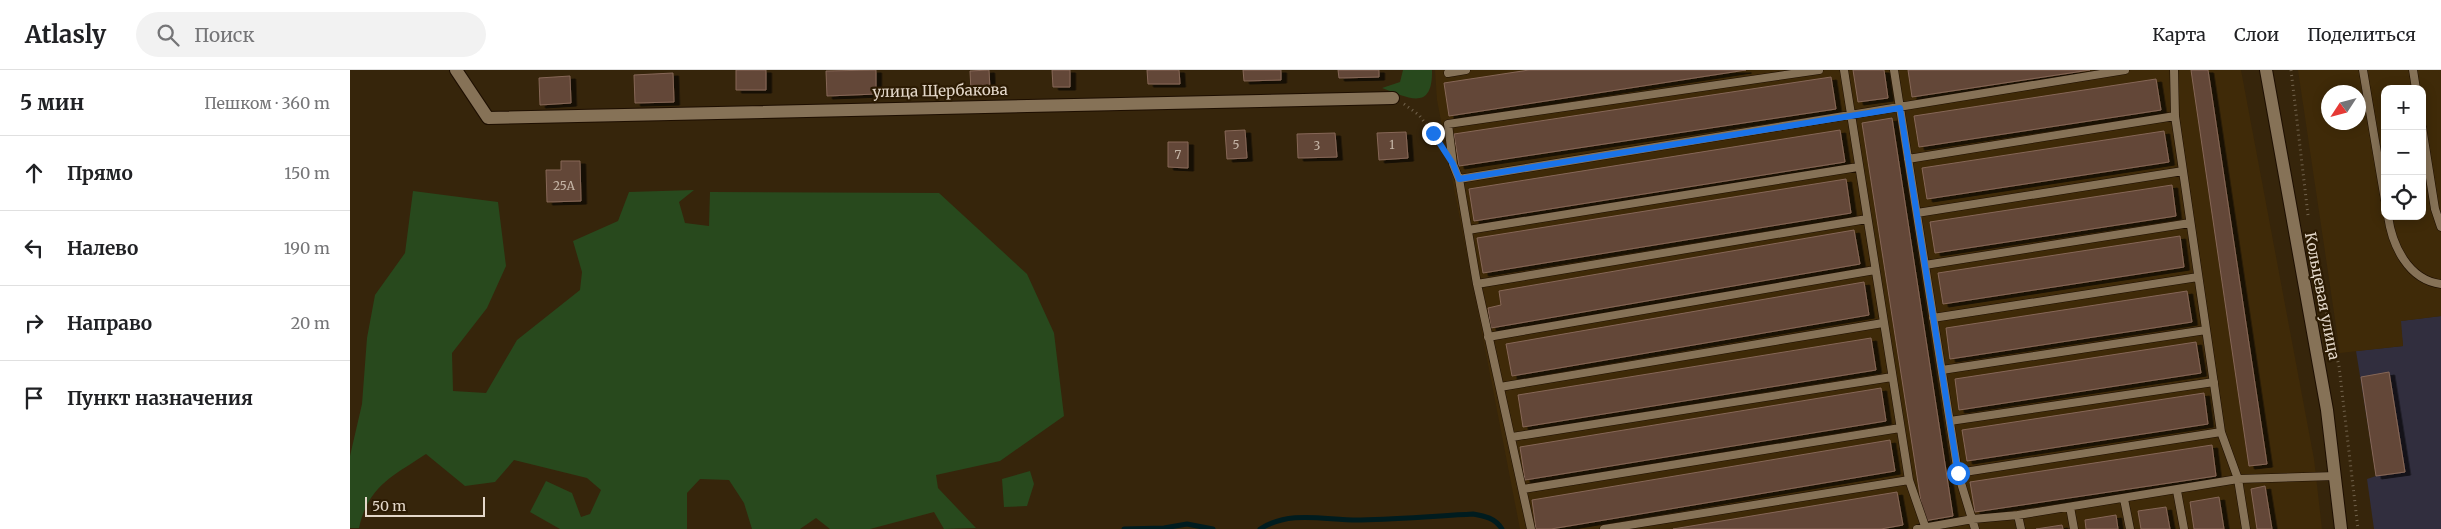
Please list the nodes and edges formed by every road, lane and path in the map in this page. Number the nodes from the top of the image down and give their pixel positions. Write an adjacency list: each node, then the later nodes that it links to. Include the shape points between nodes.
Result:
1 (456, 70): 14 (street, улица Щербакова, via 488,118)
2 (1466, 70): 12 (lane)
3 (1819, 70): 20 (lane, via 1448,124)
4 (1844, 70): 16 (lane)
5 (1894, 70): 15 (lane)
6 (2125, 70): 15 (lane)
7 (2174, 70): 17 (lane)
8 (2266, 70): 51 (street, Кольцевая улица)
9 (2291, 70): 26 (path)
10 (2362, 70): 23 (lane)
11 (2413, 70): 13 (lane)
12 (1448, 73)
13 (2415, 85)
14 (1393, 98): 20 (path, via 1418,115)
15 (1900, 108): 16 (lane); 19 (lane)
16 (1850, 116): 21 (lane); 24 (lane)
17 (2175, 116): 19 (lane); 22 (lane)
18 (2423, 130): 30 (lane, via 2435,209)
19 (1908, 159): 25 (lane)
20 (1453, 164): 24 (lane)
21 (1858, 167): 27 (lane); 31 (lane)
22 (2183, 171): 25 (lane); 29 (lane)
23 (2381, 177)
24 (1459, 179): 31 (lane)
25 (1917, 213): 32 (lane)
26 (2308, 218)
27 (1867, 219): 33 (lane); 35 (lane)
28 (2389, 220): 36 (lane, via 2396,248 2410,268 2428,281)
29 (2190, 224): 32 (lane); 34 (lane)
30 (2441, 227)
31 (1468, 230): 35 (lane)
32 (1925, 265): 38 (lane)
33 (1875, 270): 39 (lane); 41 (lane)
34 (2198, 277): 38 (lane); 40 (lane)
35 (1477, 284): 41 (lane)
36 (2441, 284)
37 (2321, 286): 70 (path, via 2339,366)
38 (1933, 318): 42 (lane)
39 (1883, 323): 43 (lane); 45 (lane)
40 (2206, 330): 42 (lane); 44 (lane)
41 (1488, 337): 45 (lane)
42 (1942, 370): 46 (lane)
43 (1892, 377): 47 (lane); 49 (lane)
44 (2214, 382): 46 (lane); 48 (lane)
45 (1500, 387): 49 (lane)
46 (1950, 422): 50 (lane)
47 (1900, 428): 52 (lane); 54 (lane)
48 (2221, 432): 50 (lane); 53 (lane)
49 (1512, 438): 54 (lane)
50 (1958, 473): 59 (lane)
51 (2336, 476): 53 (lane); 69 (street, Кольцевая улица)
52 (1909, 480): 61 (lane); 62 (lane)
53 (2238, 480): 55 (lane); 68 (lane)
54 (1523, 489): 60 (lane)
55 (2177, 490): 56 (lane); 67 (lane)
56 (2124, 499): 57 (lane); 66 (lane)
57 (2070, 507): 58 (lane); 65 (lane)
58 (2018, 515): 59 (lane); 64 (lane)
59 (1974, 519): 62 (lane); 63 (lane)
60 (1531, 529)
61 (1604, 529)
62 (1923, 529)
63 (1975, 529)
64 (2020, 529)
65 (2074, 529)
66 (2130, 529)
67 (2184, 529)
68 (2246, 529)
69 (2341, 529)
70 (2358, 529)

